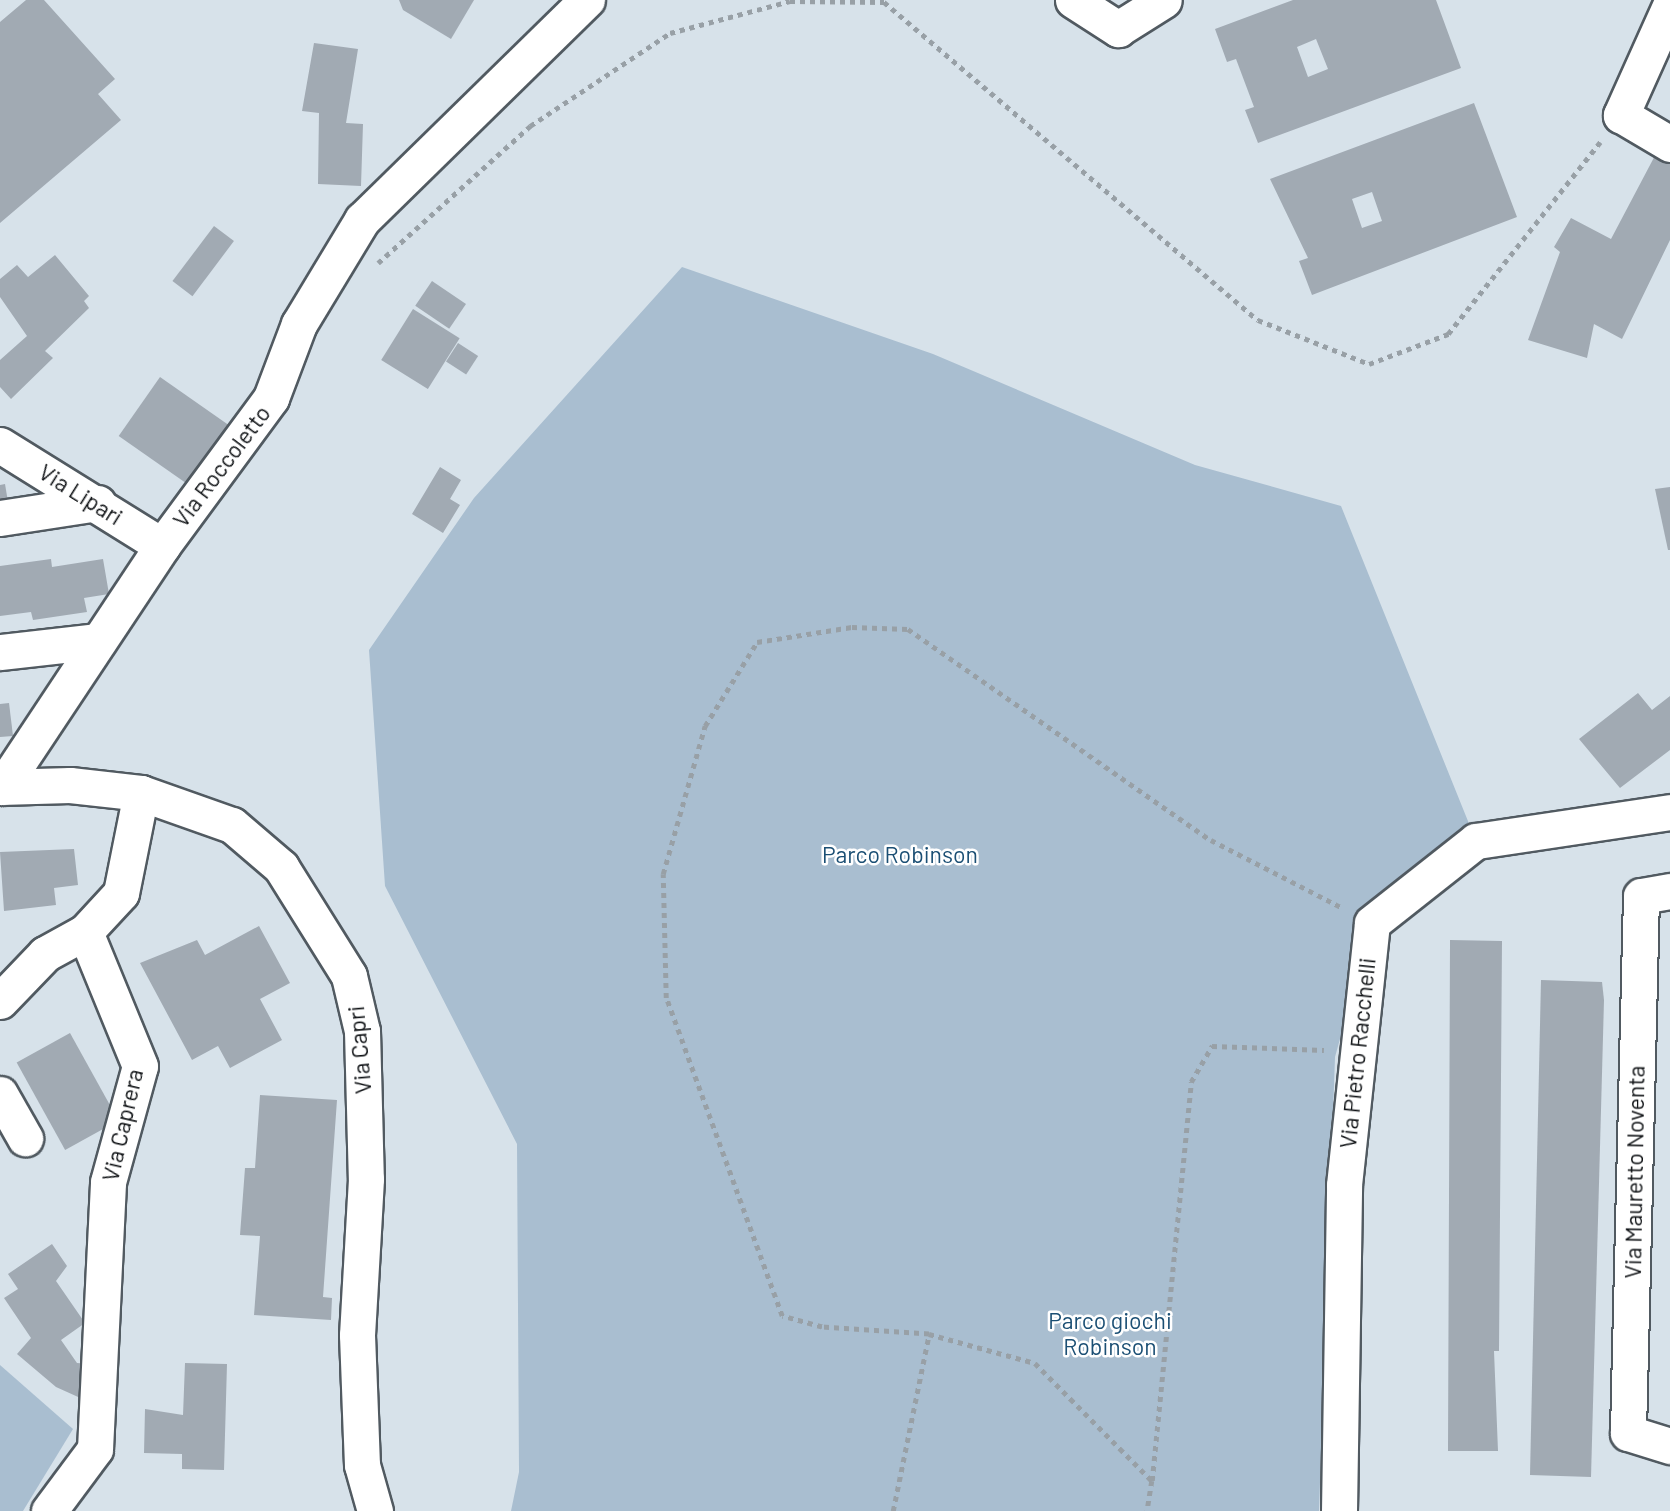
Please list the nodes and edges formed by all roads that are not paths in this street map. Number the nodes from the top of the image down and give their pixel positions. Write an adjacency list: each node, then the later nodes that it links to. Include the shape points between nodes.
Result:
1 (587, 0): 9 (street, Via Roccoletto, via 362,220 299,324 271,398)
2 (1073, 0): 3 (street, via 1118,29)
3 (1164, 0)
4 (1670, 6): 5 (street, via 1621,115)
5 (1670, 144)
6 (0, 445): 7 (street, Via Lipari)
7 (98, 503): 8 (street); 9 (street, Via Lipari)
8 (0, 518)
9 (162, 546): 10 (street, Via Roccoletto)
10 (98, 641): 11 (street); 12 (street, Via Roccoletto)
11 (0, 652)
12 (1, 787): 13 (street, Via Capri, via 69,785)
13 (141, 793): 16 (street, via 121,893); 22 (street, Via Capri, via 232,825 281,867 349,976 362,1031 366,1179 357,1335 362,1465)
14 (1670, 812): 23 (street, Via Pietro Racchelli, via 1476,841 1372,923 1353,1054 1344,1185)
15 (1670, 891): 20 (street, Via Mauretto Noventa, via 1641,896 1628,1433)
16 (85, 932): 17 (street, via 45,954); 21 (street, Via Caprera, via 140,1066 108,1182 95,1450)
17 (0, 1001)
18 (0, 1094): 19 (street)
19 (25, 1138)
20 (1670, 1446)
21 (49, 1511)
22 (375, 1511)
23 (1339, 1511)

